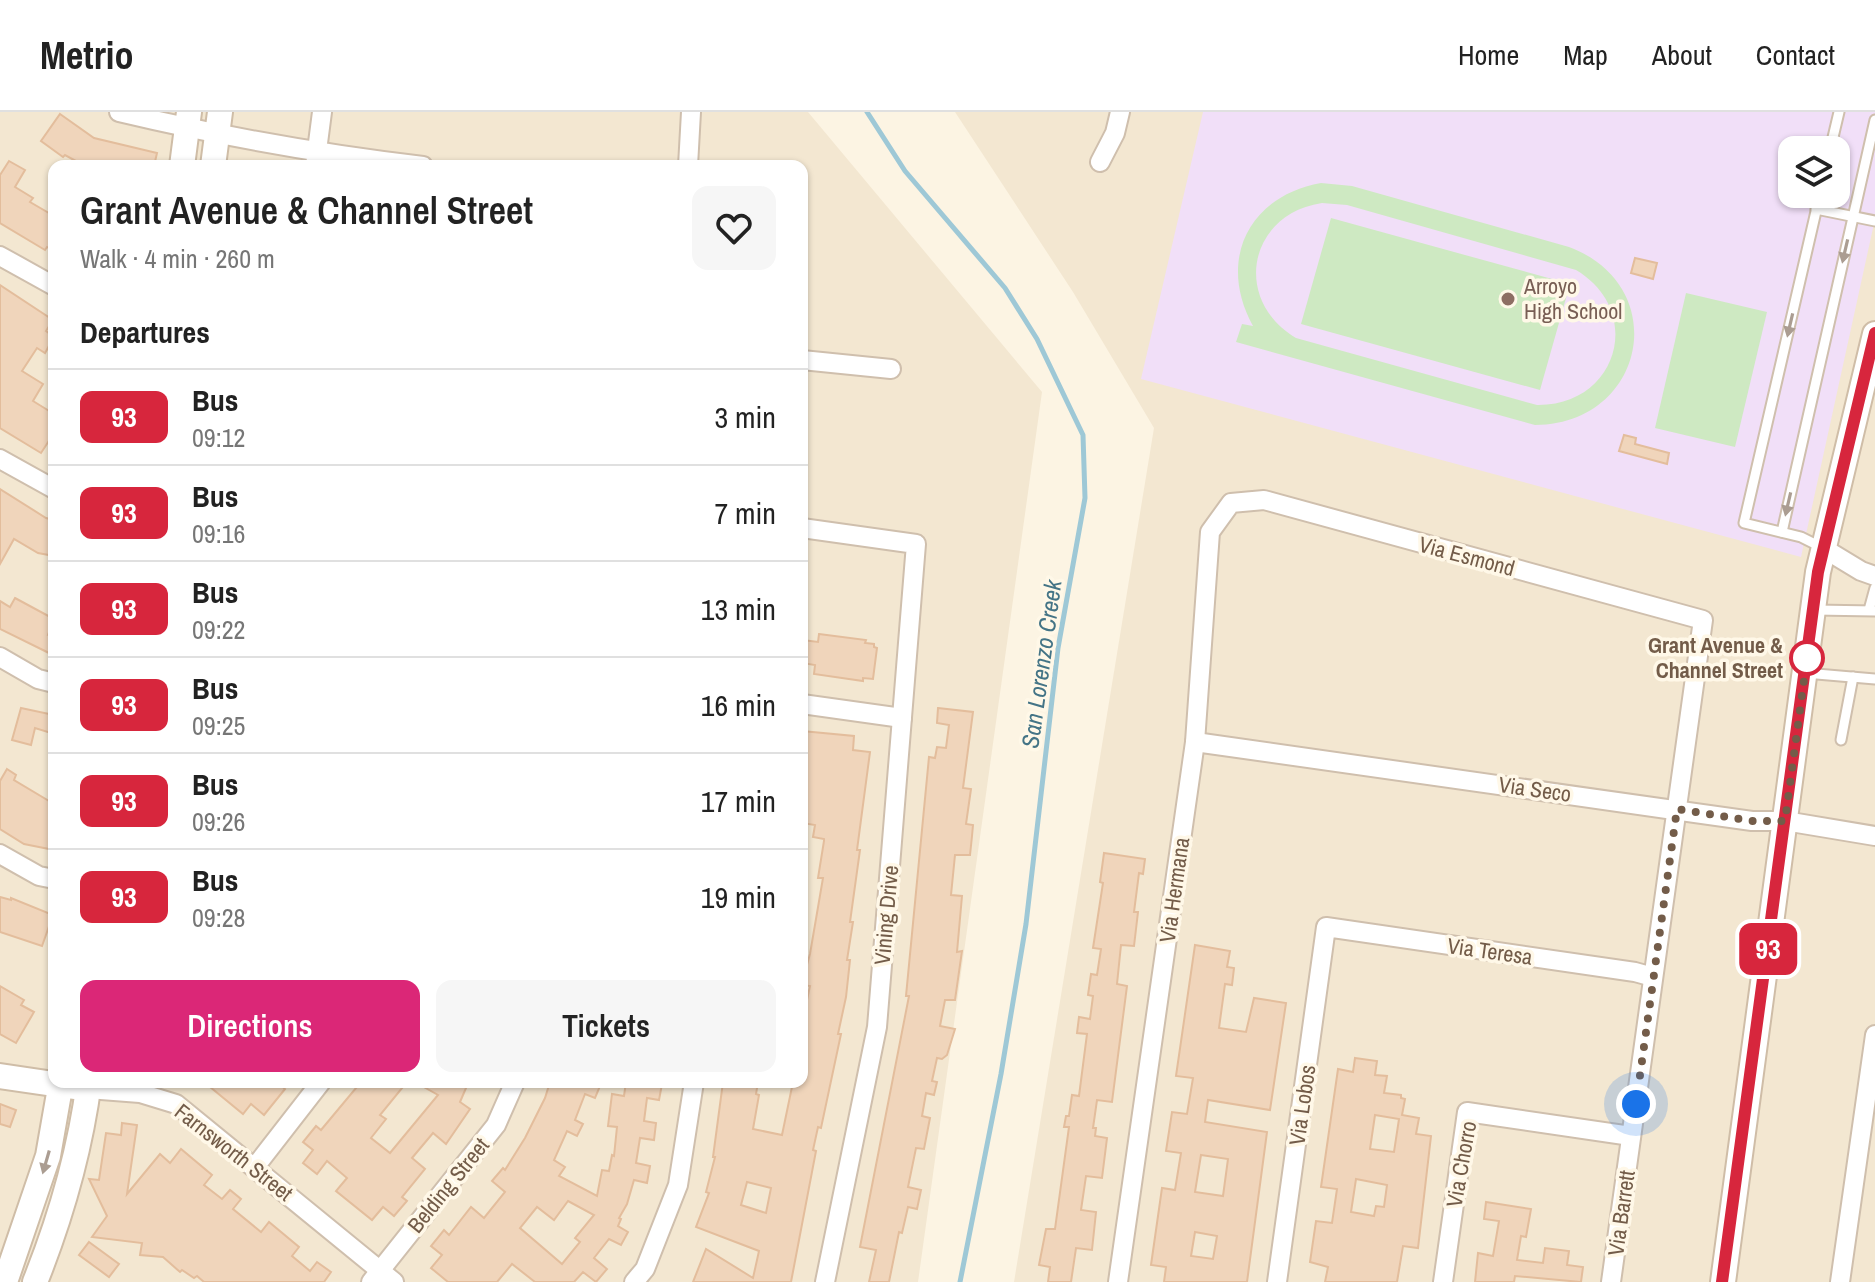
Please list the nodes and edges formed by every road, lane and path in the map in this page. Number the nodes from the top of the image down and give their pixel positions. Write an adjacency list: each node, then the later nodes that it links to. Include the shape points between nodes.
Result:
1 (119, 112): 6 (street)
2 (322, 112): 10 (street)
3 (691, 112): 13 (street)
4 (1120, 112): 14 (street)
5 (1839, 112): 9 (lane)
6 (188, 120): 8 (street); 11 (main road)
7 (1875, 120): 16 (lane)
8 (219, 123): 10 (street); 12 (main road)
9 (1833, 136)
10 (316, 159)
11 (183, 160)
12 (214, 160)
13 (688, 160)
14 (1100, 162)
15 (1816, 209): 16 (lane); 27 (lane, one-way to 27, via 1744,523)
16 (1853, 217): 17 (lane); 27 (lane, one-way to 27)
17 (1875, 221)
18 (0, 256): 19 (street)
19 (48, 283)
20 (1875, 334): 28 (main road)
21 (808, 361): 22 (street)
22 (891, 369)
23 (0, 459): 24 (street)
24 (48, 486)
25 (1231, 503): 33 (street, Via Esmond, via 1264,500); 42 (street, Via Hermana, via 1210,532)
26 (808, 529): 40 (street, Vining Drive, via 916,544)
27 (1782, 532): 28 (lane)
28 (1823, 548): 29 (street); 31 (main road)
29 (1875, 576)
30 (1875, 588): 32 (lane)
31 (1813, 610): 32 (lane); 35 (main road)
32 (1872, 610)
33 (1703, 620): 43 (street, Via Barrett)
34 (0, 657): 38 (street)
35 (1805, 673): 36 (lane); 44 (main road)
36 (1853, 677): 37 (lane); 41 (lane)
37 (1875, 679)
38 (48, 682)
39 (808, 705): 40 (street)
40 (902, 718): 65 (street, Vining Drive, via 877,1027)
41 (1841, 740)
42 (1195, 742): 43 (street, Via Seco); 66 (street, Via Hermana)
43 (1677, 809): 44 (street, Via Seco); 49 (street, Via Barrett)
44 (1785, 821): 45 (street, Via Seco); 70 (main road)
45 (1875, 836)
46 (0, 854): 47 (street)
47 (48, 878)
48 (1326, 927): 49 (street, Via Teresa); 67 (street, Via Lobos)
49 (1653, 977): 59 (street, Via Barrett)
50 (1875, 1035): 71 (street)
51 (0, 1076): 52 (main road, Farnsworth Street)
52 (48, 1082)
53 (60, 1088): 62 (main road, one-way to 62, via 48,1156)
54 (88, 1088): 63 (main road, via 75,1163)
55 (108, 1088): 60 (street, Farnsworth Street, via 176,1104)
56 (316, 1088): 60 (street)
57 (512, 1088): 61 (street, Belding Street, via 496,1125)
58 (693, 1088): 64 (street, via 678,1185 645,1269)
59 (1631, 1136): 68 (street, Via Chorro, via 1467,1112); 69 (street, Via Barrett)
60 (255, 1167): 61 (street, Farnsworth Street)
61 (382, 1278)
62 (5, 1282)
63 (35, 1282)
64 (634, 1282)
65 (825, 1282)
66 (1118, 1282)
67 (1277, 1282)
68 (1443, 1282)
69 (1611, 1282)
70 (1723, 1282)
71 (1840, 1282)

